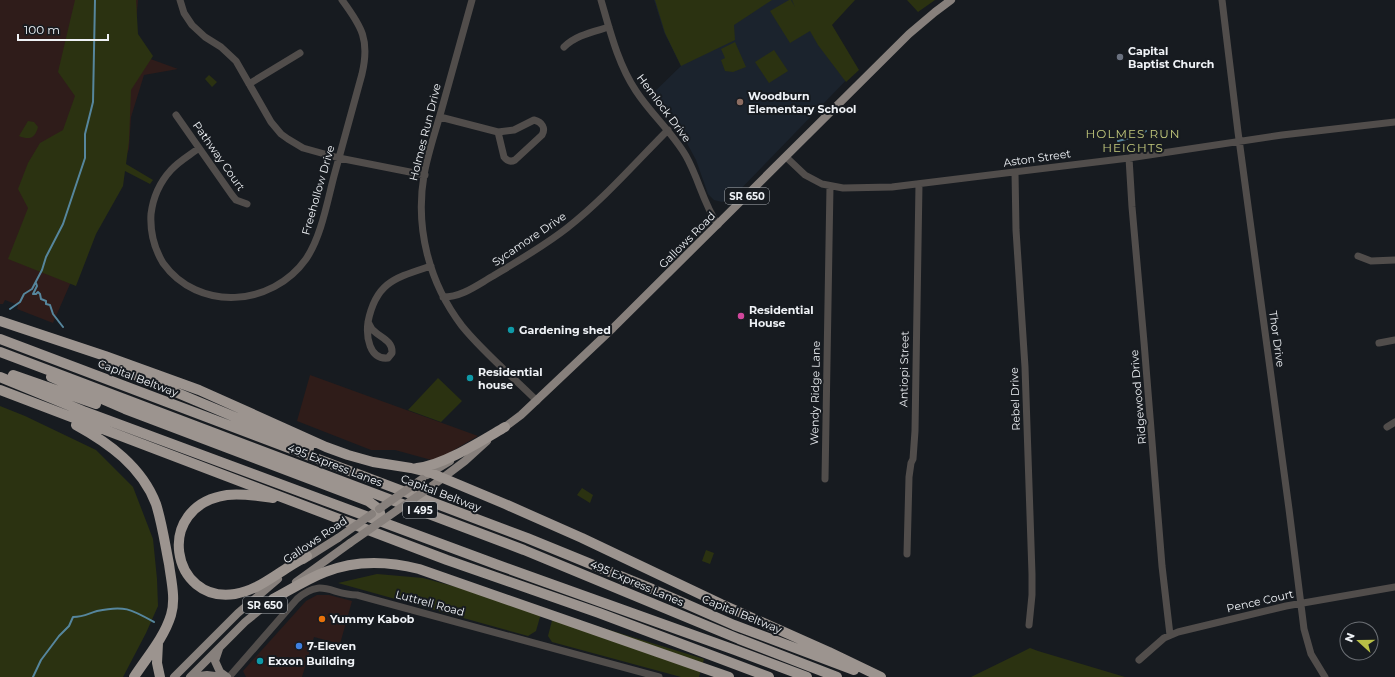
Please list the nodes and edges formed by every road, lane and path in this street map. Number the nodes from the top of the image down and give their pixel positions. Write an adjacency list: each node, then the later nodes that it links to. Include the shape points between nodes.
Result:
1 (180, 0): 10 (street, via 184,13 192,25 230,54)
2 (472, 0): 12 (street, Holmes Run Drive)
3 (601, 0): 7 (street, Hemlock Drive)
4 (951, 0): 18 (main road, Gallows Road / SR 650, via 909,34)
5 (1222, 0): 16 (street, Thor Drive)
6 (344, 1): 19 (street, Freehollow Drive, via 359,24 366,53)
7 (609, 27): 8 (street, via 579,36); 14 (street, Hemlock Drive, via 621,64 630,81 646,105)
8 (564, 47)
9 (300, 53): 10 (street)
10 (249, 84): 19 (street, via 281,134 303,148)
11 (176, 115): 17 (street, Pathway Court)
12 (440, 118): 15 (street); 22 (street, Holmes Run Drive)
13 (1395, 122): 16 (street, Aston Street)
14 (668, 130): 26 (street, Hemlock Drive, via 696,175 706,206); 30 (street, Sycamore Drive, via 567,228 524,258 462,294)
15 (498, 132): 15 (street, via 514,130 534,120 541,123 544,130 542,135 512,161 505,158)
16 (1240, 141): 20 (street, Aston Street); 60 (street, Thor Drive)
17 (200, 148): 19 (street, Freehollow Drive, via 176,165 160,185 152,207 152,237 161,259 175,277 200,292 223,297 246,296 267,290 285,280 301,265 317,236); 25 (street, Pathway Court, via 236,200)
18 (786, 156): 24 (street, Aston Street, via 805,175); 26 (main road, Gallows Road / SR 650)
19 (339, 158): 22 (street)
20 (1129, 158): 21 (street, Aston Street); 62 (street, Ridgewood Drive, via 1162,566)
21 (1015, 172): 23 (street, Aston Street); 61 (street, Rebel Drive, via 1032,574)
22 (424, 175): 29 (street, Holmes Run Drive, via 422,222)
23 (919, 184): 24 (street, Aston Street, via 884,188); 56 (street, Antiopi Street, via 914,437 909,477)
24 (830, 186): 50 (street, Wendy Ridge Lane)
25 (247, 204)
26 (718, 225): 41 (main road, Gallows Road / SR 650)
27 (1358, 256): 28 (street, via 1371,261)
28 (1395, 260)
29 (430, 266): 30 (street, Holmes Run Drive); 32 (street, via 400,276 383,288 373,302)
30 (443, 297): 41 (street, Holmes Run Drive, via 471,336)
31 (0, 321): 33 (highway)
32 (368, 322): 32 (street, via 391,346 392,353 388,358 380,357 372,350 367,338)
33 (28, 330): 47 (highway, via 199,390 348,455); 55 (highway)
34 (0, 339): 55 (highway, Capital Beltway / I 495)
35 (1395, 340): 36 (street)
36 (1379, 343)
37 (0, 353): 52 (highway, via 71,387); 76 (highway, 495 Express Lanes / I 495, via 524,550)
38 (0, 371): 52 (highway)
39 (0, 377): 75 (highway, I 495, via 483,560)
40 (0, 390): 42 (highway)
41 (537, 401): 44 (main road, Gallows Road / SR 650)
42 (29, 402): 51 (highway); 63 (highway, via 75,424 108,444 135,470 149,490 160,520 172,586 171,615)
43 (1395, 422): 45 (street)
44 (505, 427): 46 (main road, Gallows Road / SR 650); 47 (highway, via 439,462)
45 (1387, 427)
46 (486, 442): 48 (main road, Gallows Road / SR 650); 49 (main road, Gallows Road / SR 650)
47 (411, 468): 48 (highway)
48 (431, 473): 49 (highway); 53 (main road, Gallows Road / SR 650, bridge)
49 (443, 478): 54 (main road, Gallows Road / SR 650, bridge); 78 (highway, via 582,538)
50 (825, 479)
51 (293, 502): 57 (highway, via 236,494 207,502 193,511 185,521 179,537 179,556 188,576 196,584 210,592 233,594 258,587); 74 (highway)
52 (365, 503): 53 (highway)
53 (375, 511): 54 (highway); 57 (main road, Gallows Road / SR 650, bridge)
54 (382, 520): 59 (main road, Gallows Road / SR 650, bridge)
55 (527, 538): 77 (highway, Capital Beltway / I 495, via 734,625)
56 (907, 554)
57 (308, 556): 68 (main road, Gallows Road / SR 650, via 243,608)
58 (1395, 587): 60 (street, Pence Court)
59 (273, 599): 64 (main road, Gallows Road / SR 650); 73 (highway, via 325,572 346,566 369,563 404,565)
60 (1301, 603): 62 (street, Pence Court); 79 (street, Thor Drive, via 1309,650)
61 (1029, 626)
62 (1170, 635): 65 (street, Pence Court)
63 (158, 641): 66 (highway); 67 (highway, via 157,663)
64 (222, 644): 69 (main road, Gallows Road / SR 650); 71 (main road, via 215,661 220,672)
65 (1139, 660)
66 (134, 677)
67 (160, 677)
68 (174, 677)
69 (190, 677): 70 (main road)
70 (223, 677)
71 (228, 677): 72 (street, Luttrell Road, via 297,599 308,590 319,587)
72 (659, 677)
73 (729, 677)
74 (769, 677)
75 (807, 677)
76 (837, 677)
77 (871, 677)
78 (881, 677)
79 (1325, 677)

